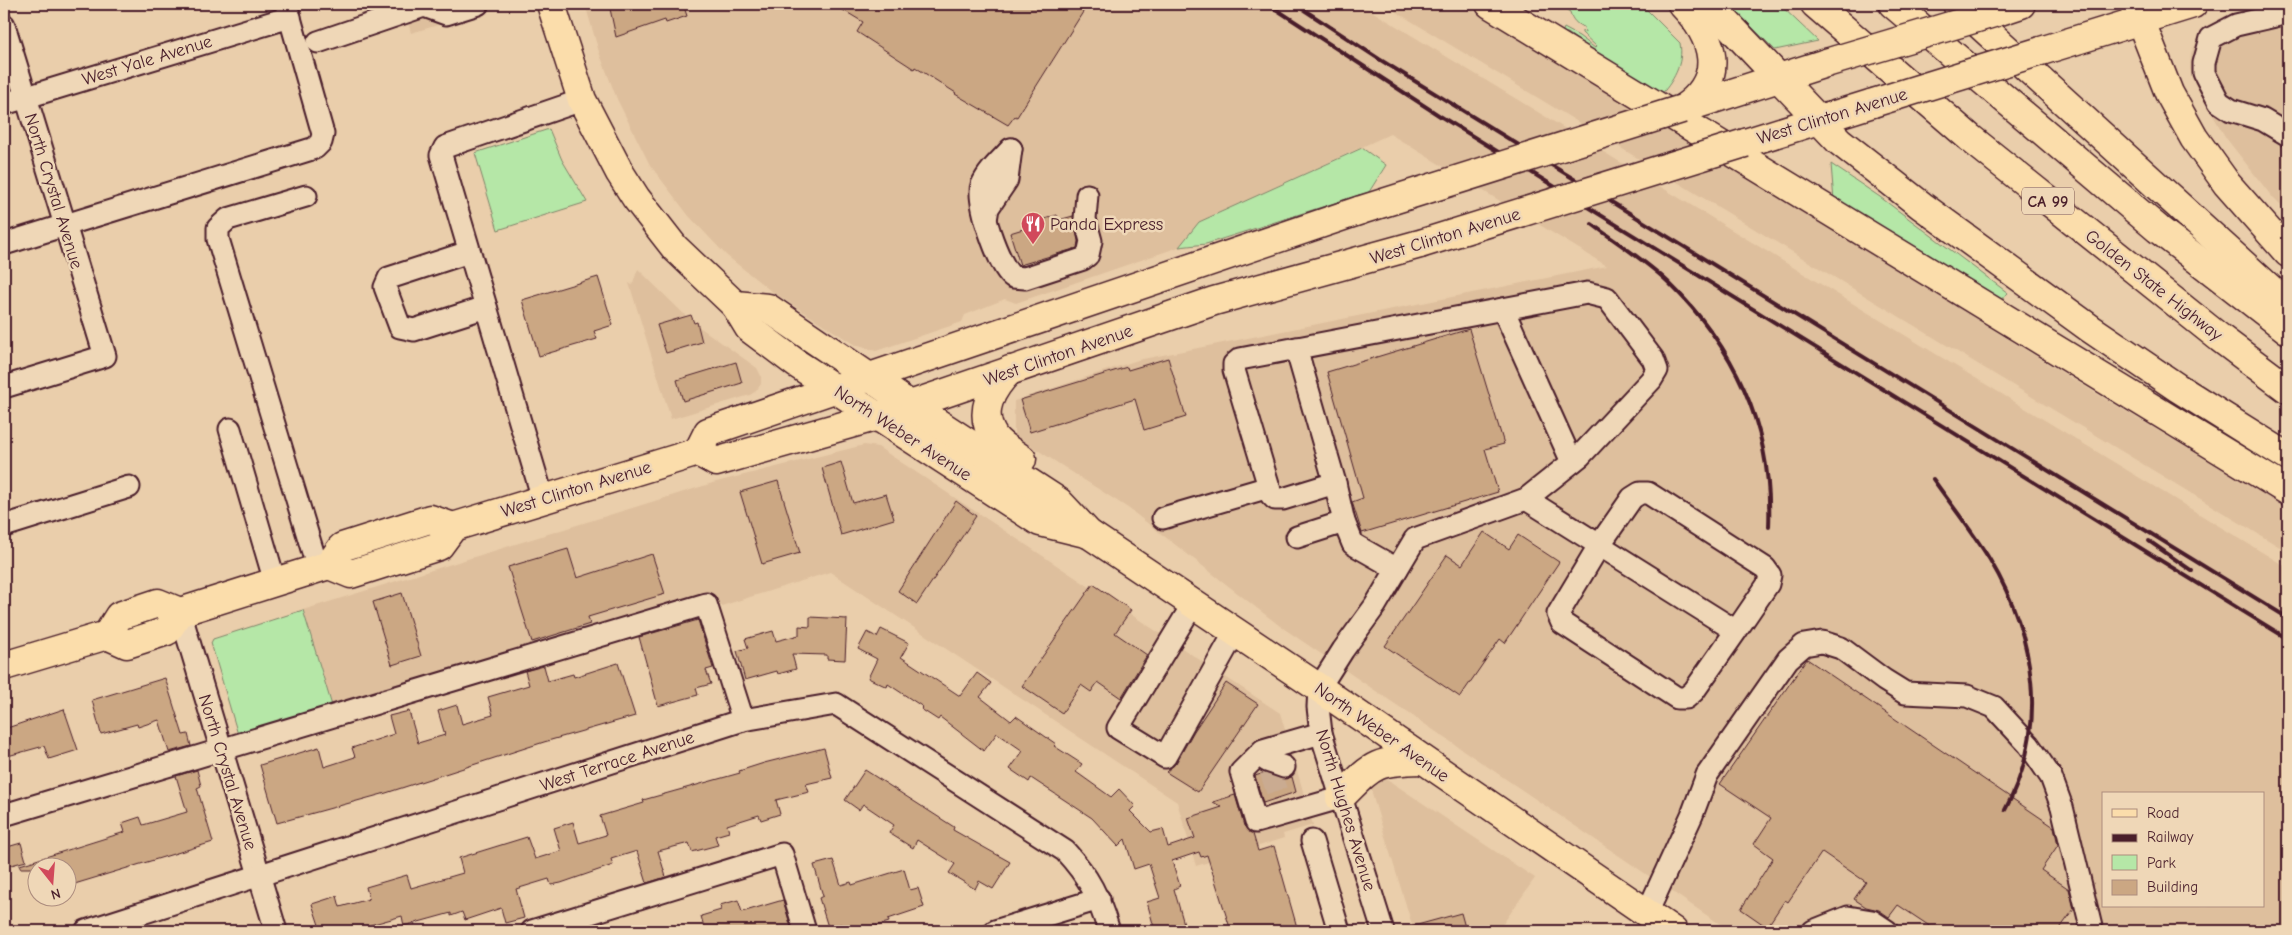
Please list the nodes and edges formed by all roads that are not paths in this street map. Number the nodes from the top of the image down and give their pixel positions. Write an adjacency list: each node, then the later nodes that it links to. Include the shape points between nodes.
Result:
1 (478, 4): 15 (street, via 446,14 424,6)
2 (551, 4): 18 (main road, North Weber Avenue)
3 (1490, 4): 51 (main road)
4 (1682, 4): 20 (main road, via 1706,34 1712,60 1704,87)
5 (1709, 4): 16 (main road)
6 (1815, 4): 40 (main road, Golden State Highway / CA 99, via 1970,138)
7 (1893, 4): 34 (main road, CA 99, via 2158,229)
8 (1957, 4): 31 (main road)
9 (2194, 4): 12 (main road, West Clinton Avenue)
10 (2009, 8): 16 (main road, bridge)
11 (288, 10): 17 (street, West Yale Avenue); 26 (street, via 323,134 316,148)
12 (2138, 12): 21 (main road, West Clinton Avenue, bridge, via 2041,51); 29 (main road, via 2169,93 2194,138 2226,184)
13 (2288, 12): 22 (street, via 2236,25 2211,38 2204,73 2219,102 2231,110 2263,120)
14 (4, 25): 17 (street, North Crystal Avenue)
15 (318, 42)
16 (1779, 78): 20 (main road); 21 (main road)
17 (25, 97): 19 (street, West Yale Avenue); 26 (street, North Crystal Avenue)
18 (582, 100): 28 (street, via 445,147 441,156); 30 (main road, North Weber Avenue, via 620,173 653,221 675,248)
19 (4, 104)
20 (1682, 109): 37 (main road, bridge, via 1361,210)
21 (1818, 119): 36 (main road, West Clinton Avenue, bridge, via 1420,244 1214,301); 45 (main road, via 1840,142 2060,307 2178,388)
22 (2288, 135)
23 (1011, 149): 25 (street, via 982,185 981,198 986,220 1007,274 1012,278 1025,278 1082,260 1088,255 1091,241 1085,219)
24 (306, 196): 60 (street, via 228,219 218,228 218,239)
25 (1088, 196)
26 (64, 226): 27 (street); 38 (street, North Crystal Avenue, via 105,356)
27 (4, 244)
28 (469, 252): 32 (street); 32 (street, via 389,278 385,287 400,328 414,330)
29 (2288, 253)
30 (735, 305): 37 (main road, North Weber Avenue, via 768,308); 39 (main road, North Weber Avenue, via 749,328)
31 (2288, 305)
32 (486, 307): 52 (street)
33 (1503, 309): 35 (street); 46 (street); 46 (street, via 1587,293 1598,294 1606,298 1653,359 1657,370 1652,380)
34 (2288, 330)
35 (1296, 348): 47 (street); 50 (street, via 1240,359 1234,364)
36 (1010, 370): 41 (main road, West Clinton Avenue); 49 (main road, via 993,390 987,404 989,427 994,438 1033,466)
37 (869, 378): 39 (main road); 41 (main road, North Weber Avenue)
38 (4, 387)
39 (836, 389): 42 (main road, North Weber Avenue); 44 (main road, via 708,432)
40 (2288, 389)
41 (910, 406): 42 (main road, West Clinton Avenue); 49 (main road, North Weber Avenue)
42 (878, 416): 44 (main road, West Clinton Avenue, via 716,462); 57 (main road, North Weber Avenue, via 1040,522)
43 (230, 429): 62 (street)
44 (698, 452): 52 (main road, West Clinton Avenue)
45 (2288, 457)
46 (1572, 462): 53 (street)
47 (1335, 483): 50 (street, via 1283,499 1275,499); 55 (street)
48 (129, 487): 56 (street)
49 (1036, 487): 57 (main road, North Weber Avenue, via 1059,502)
50 (1269, 488): 54 (street)
51 (2288, 491)
52 (542, 499): 60 (main road, West Clinton Avenue, via 453,528 439,546 351,574)
53 (1526, 499): 59 (street); 61 (street, via 1415,539)
54 (1163, 518)
55 (1344, 522): 58 (street); 61 (street, via 1352,544)
56 (4, 526)
57 (1089, 534): 63 (main road, North Weber Avenue)
58 (1297, 537)
59 (1600, 544): 65 (street); 65 (street, via 1632,498 1648,493 1765,568 1770,575 1768,584); 65 (street, via 1558,614 1559,620 1677,698 1686,698 1694,691)
60 (323, 567): 62 (main road)
61 (1397, 569): 68 (street)
62 (275, 582): 64 (main road)
63 (1193, 604): 66 (main road, North Weber Avenue); 66 (street, via 1118,728 1165,757)
64 (180, 612): 67 (main road, via 158,603 119,616 107,634); 71 (street, North Crystal Avenue)
65 (1736, 631)
66 (1235, 632): 68 (main road, North Weber Avenue)
67 (4, 666)
68 (1319, 688): 70 (street, North Hughes Avenue); 72 (main road, North Weber Avenue)
69 (743, 720): 71 (street, via 706,604); 76 (street, West Terrace Avenue); 77 (street, West Terrace Avenue, via 836,704 1065,851 1084,872)
70 (1321, 733): 73 (street, North Hughes Avenue); 73 (street, via 1269,765 1241,772 1256,822 1281,803)
71 (222, 749): 74 (street); 76 (street, North Crystal Avenue)
72 (1422, 760): 73 (main road, via 1382,763 1372,768); 78 (main road, North Weber Avenue)
73 (1340, 798): 87 (street, North Hughes Avenue)
74 (4, 815)
75 (1312, 841): 86 (street)
76 (260, 876): 80 (street, West Terrace Avenue); 81 (street, North Crystal Avenue)
77 (1099, 899): 84 (street); 85 (street, West Terrace Avenue)
78 (1647, 913): 88 (main road, North Weber Avenue); 90 (street, via 1692,816 1707,775 1788,659 1804,646 1822,642 1840,648 1905,692 1967,696 1994,706 2030,745 2051,776 2062,807)
79 (1816, 930): 89 (street, via 1848,917 1872,921)
80 (86, 931)
81 (276, 931)
82 (532, 931): 83 (street, via 782,854)
83 (805, 931)
84 (995, 931)
85 (1109, 931)
86 (1339, 931)
87 (1383, 931)
88 (1673, 931)
89 (1887, 931)
90 (2092, 931)

